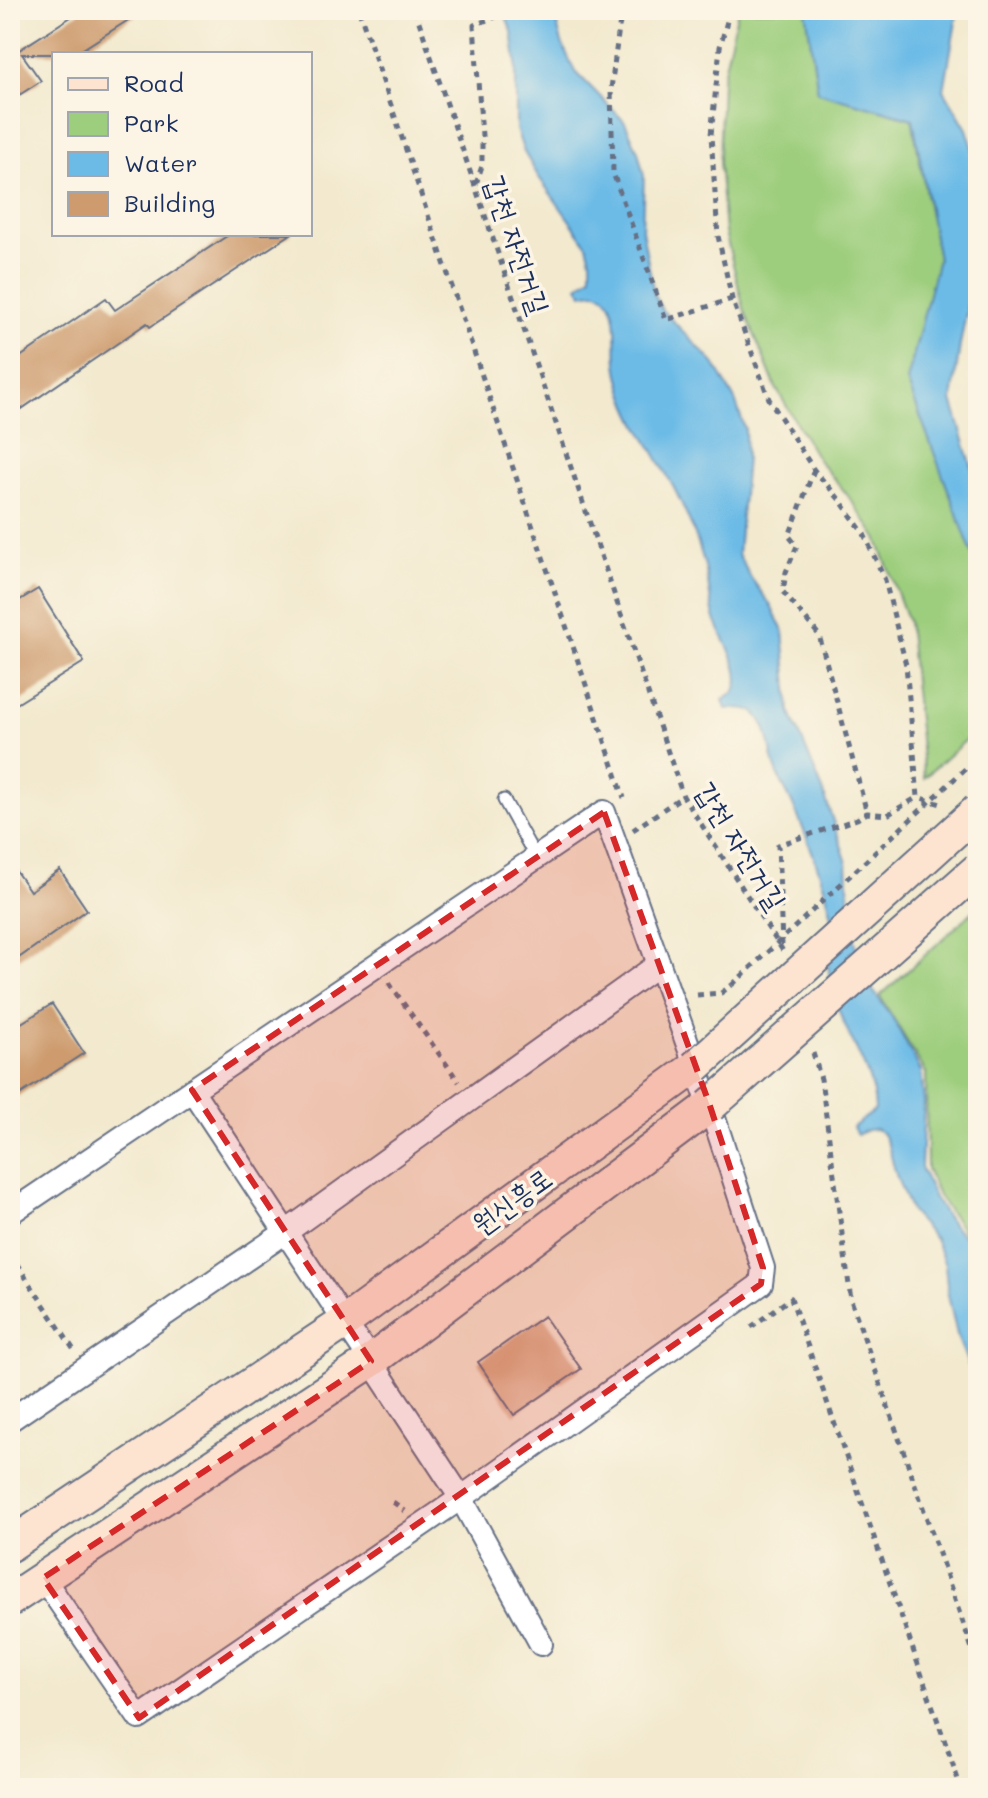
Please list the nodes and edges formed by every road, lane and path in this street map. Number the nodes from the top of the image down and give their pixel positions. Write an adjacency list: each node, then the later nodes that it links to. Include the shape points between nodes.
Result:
1 (359, 10): 12 (path)
2 (415, 10): 6 (path, 갑천 자전거길)
3 (514, 10): 6 (path, via 474,25 482,136)
4 (623, 10): 7 (path, via 611,89 613,173 666,320)
5 (730, 10): 7 (path, via 720,47 711,135 718,236)
6 (476, 185): 10 (path, 갑천 자전거길)
7 (732, 299): 8 (path, via 769,399)
8 (814, 470): 11 (path, via 864,534 885,580 906,665); 16 (path, via 789,536 797,546 783,592 819,635)
9 (978, 757): 24 (path, bridge, via 732,985 721,993)
10 (683, 796): 17 (path); 20 (path, 갑천 자전거길)
11 (918, 797): 14 (path); 16 (path, via 887,815)
12 (624, 799)
13 (504, 800): 18 (lane)
14 (942, 804)
15 (978, 810): 26 (street, 원신흥로, bridge)
16 (867, 813): 20 (path, via 778,845)
17 (614, 839): 18 (street, via 604,812); 22 (street)
18 (536, 858): 28 (street)
19 (978, 869): 29 (street, 원신흥로, bridge)
20 (782, 948): 21 (path, 갑천 자전거길)
21 (786, 963)
22 (659, 964): 26 (street); 31 (street)
23 (386, 979): 27 (path)
24 (697, 995)
25 (812, 1049): 45 (path, via 821,1079 851,1300)
26 (695, 1067): 29 (street); 33 (street, 원신흥로)
27 (461, 1085)
28 (192, 1090): 30 (street); 31 (street)
29 (710, 1106): 36 (street, 원신흥로); 38 (street, via 763,1268 761,1284)
30 (10, 1213)
31 (286, 1232): 33 (street); 37 (street)
32 (10, 1254): 35 (path)
33 (345, 1322): 36 (street); 41 (street, 원신흥로)
34 (751, 1327): 46 (path, via 791,1298)
35 (75, 1351)
36 (371, 1361): 38 (street); 42 (street, 원신흥로)
37 (10, 1420)
38 (461, 1498): 42 (street, via 139,1718); 44 (street)
39 (393, 1502): 40 (path)
40 (405, 1512)
41 (10, 1545)
42 (43, 1578): 43 (street, 원신흥로)
43 (10, 1600)
44 (541, 1644)
45 (978, 1666)
46 (961, 1788)

